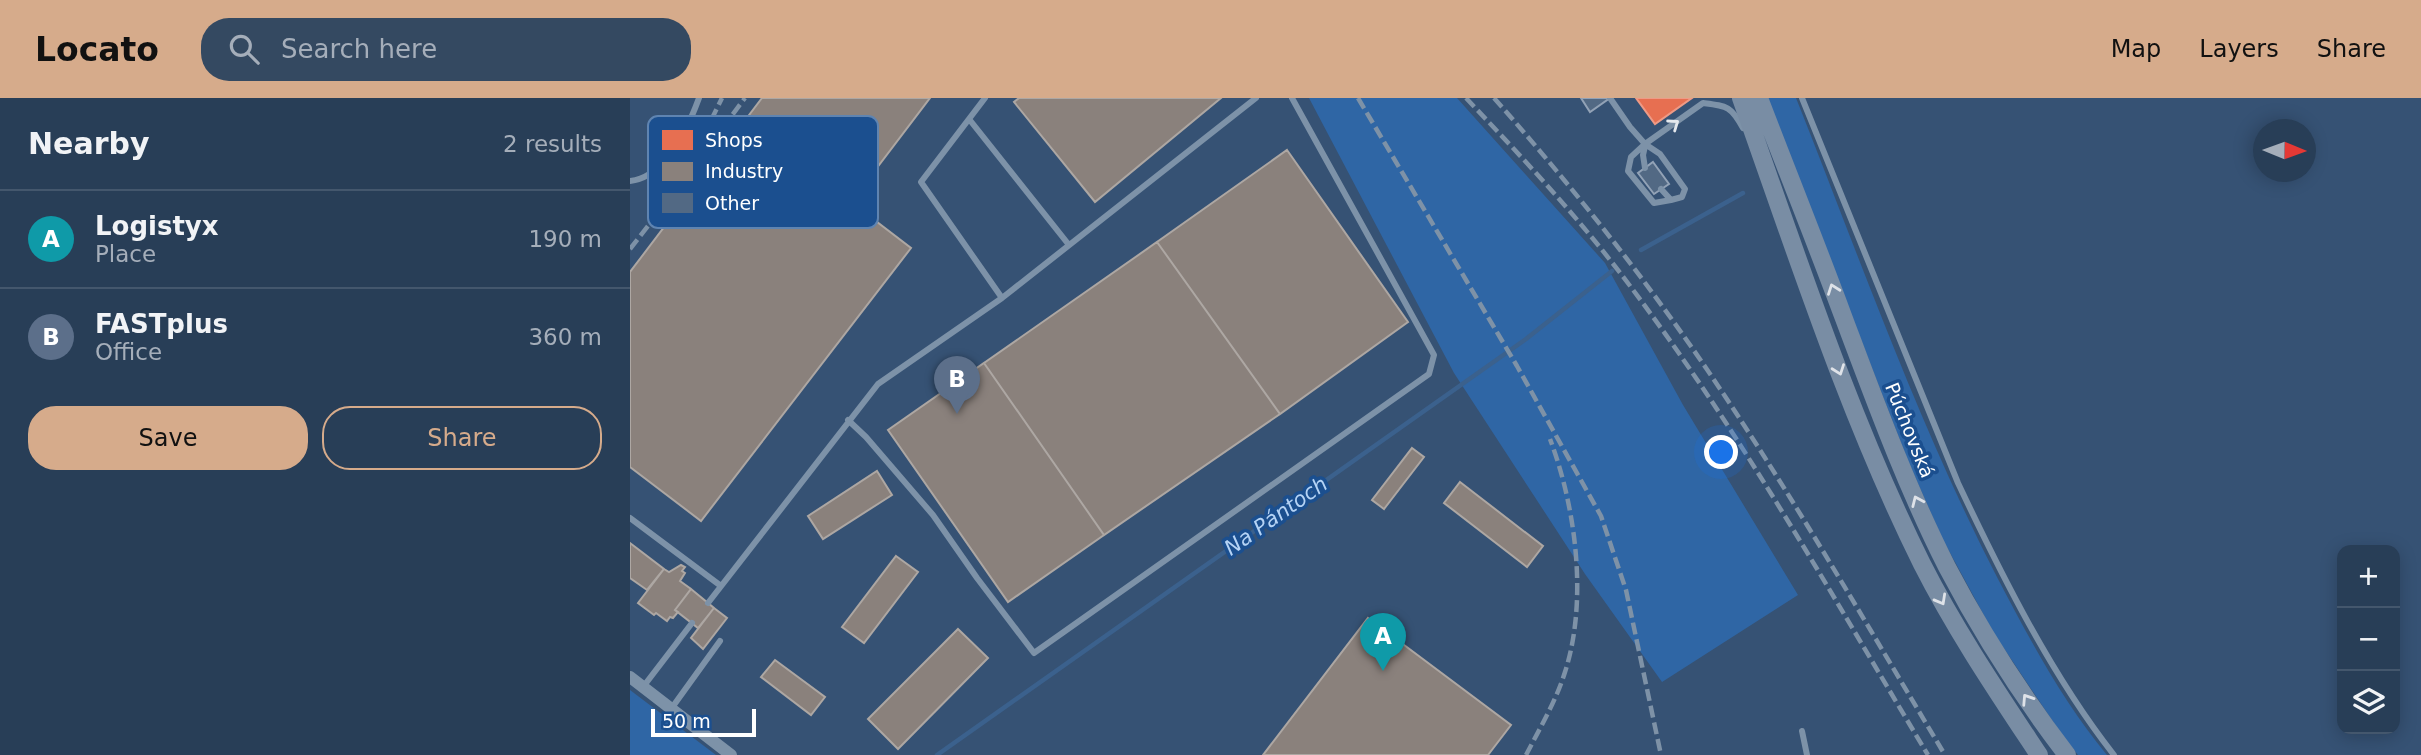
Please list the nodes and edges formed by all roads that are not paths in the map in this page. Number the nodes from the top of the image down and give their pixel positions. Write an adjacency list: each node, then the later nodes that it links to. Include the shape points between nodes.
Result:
1 (699, 98): 9 (lane)
2 (985, 98): 10 (lane)
3 (1256, 98): 18 (lane)
4 (1292, 98): 20 (lane, via 1434,355 1429,374 1034,653 933,515)
5 (1610, 98): 11 (lane)
6 (1741, 98): 17 (main road)
7 (1759, 98): 33 (main road, Púchovská, one-way to 7, via 2014,679 1942,556 1886,430)
8 (1802, 98): 34 (lane, via 1984,539 2049,657)
9 (691, 116)
10 (969, 119): 18 (lane); 19 (lane, via 921,182)
11 (1645, 144): 12 (lane); 16 (lane, via 1660,154 1685,189 1682,197); 16 (lane, via 1631,157 1628,171 1654,202); 17 (lane, one-way to 17, via 1703,103 1727,106 1746,133)
12 (1645, 168)
13 (648, 175): 14 (lane)
14 (630, 181)
15 (1661, 189): 16 (lane)
16 (1671, 200)
17 (1780, 208): 32 (main road, one-way to 32, via 1897,512 1950,615)
18 (1069, 245): 19 (lane)
19 (1002, 298): 20 (lane, via 878,384)
20 (848, 420): 22 (lane)
21 (630, 517): 22 (lane)
22 (721, 586): 23 (lane)
23 (708, 603)
24 (692, 623): 27 (lane)
25 (720, 641): 28 (lane)
26 (630, 677): 27 (street)
27 (643, 687): 28 (street)
28 (671, 709): 30 (street)
29 (1802, 731): 31 (lane)
30 (731, 755)
31 (1807, 755)
32 (2039, 755)
33 (2067, 755)
34 (2114, 755)

